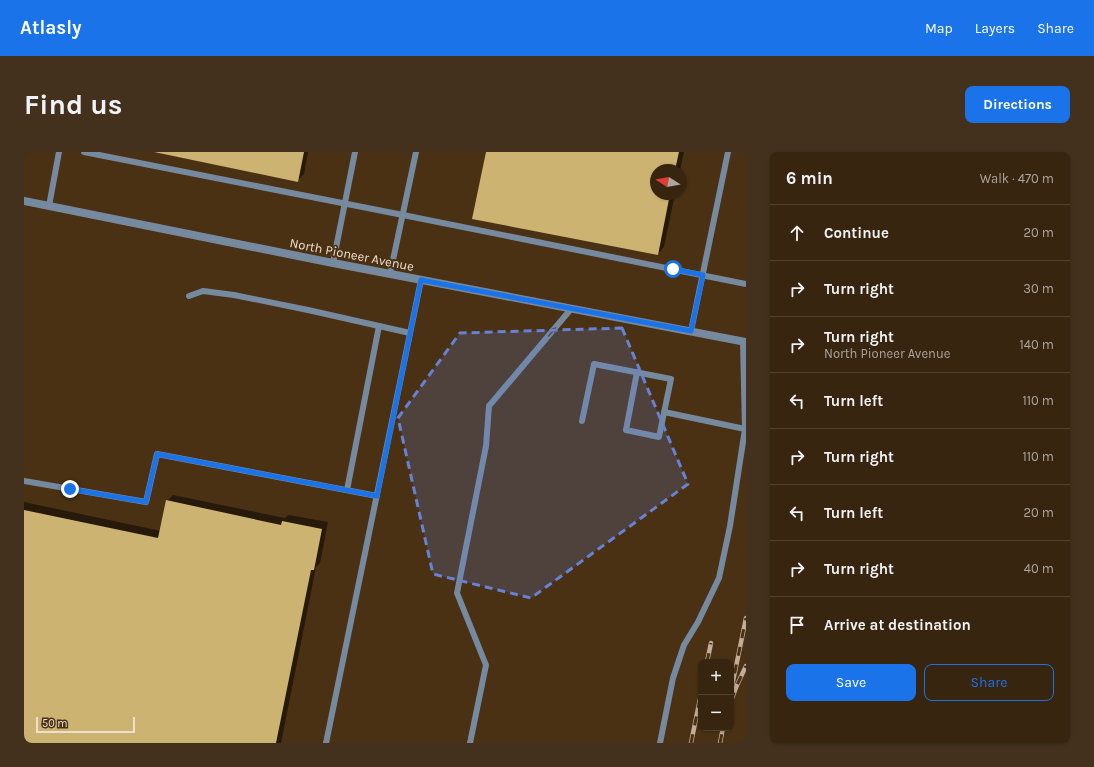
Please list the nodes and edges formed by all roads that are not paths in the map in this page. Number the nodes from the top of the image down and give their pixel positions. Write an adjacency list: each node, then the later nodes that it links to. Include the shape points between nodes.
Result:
1 (59, 152): 8 (lane)
2 (84, 152): 7 (lane)
3 (355, 152): 7 (lane)
4 (416, 152): 9 (lane)
5 (728, 152): 12 (lane)
6 (24, 201): 8 (street, North Pioneer Avenue)
7 (345, 204): 9 (lane); 10 (lane)
8 (49, 206): 10 (street, North Pioneer Avenue)
9 (403, 215): 11 (lane); 12 (lane)
10 (333, 263): 11 (street, North Pioneer Avenue)
11 (390, 274): 13 (street, North Pioneer Avenue)
12 (703, 275): 14 (lane); 18 (lane)
13 (421, 280): 16 (street, North Pioneer Avenue); 19 (lane)
14 (746, 284)
15 (189, 296): 17 (lane, via 203,291 234,295)
16 (571, 309): 18 (street, North Pioneer Avenue); 29 (lane, one-way to 16, via 486,665 457,593 486,446 489,406)
17 (379, 326): 19 (lane); 26 (lane)
18 (691, 331): 20 (street, North Pioneer Avenue)
19 (410, 333): 27 (lane)
20 (744, 341): 24 (lane)
21 (637, 372): 22 (lane, via 671,379); 22 (lane, via 626,430 659,437); 23 (lane, via 594,364)
22 (664, 412): 24 (lane)
23 (582, 421)
24 (745, 429): 30 (lane, via 719,578 684,645 673,678)
25 (24, 481): 26 (lane, via 146,502 157,454)
26 (347, 490): 27 (lane)
27 (377, 496): 28 (lane)
28 (326, 743)
29 (470, 743)
30 (660, 743)

